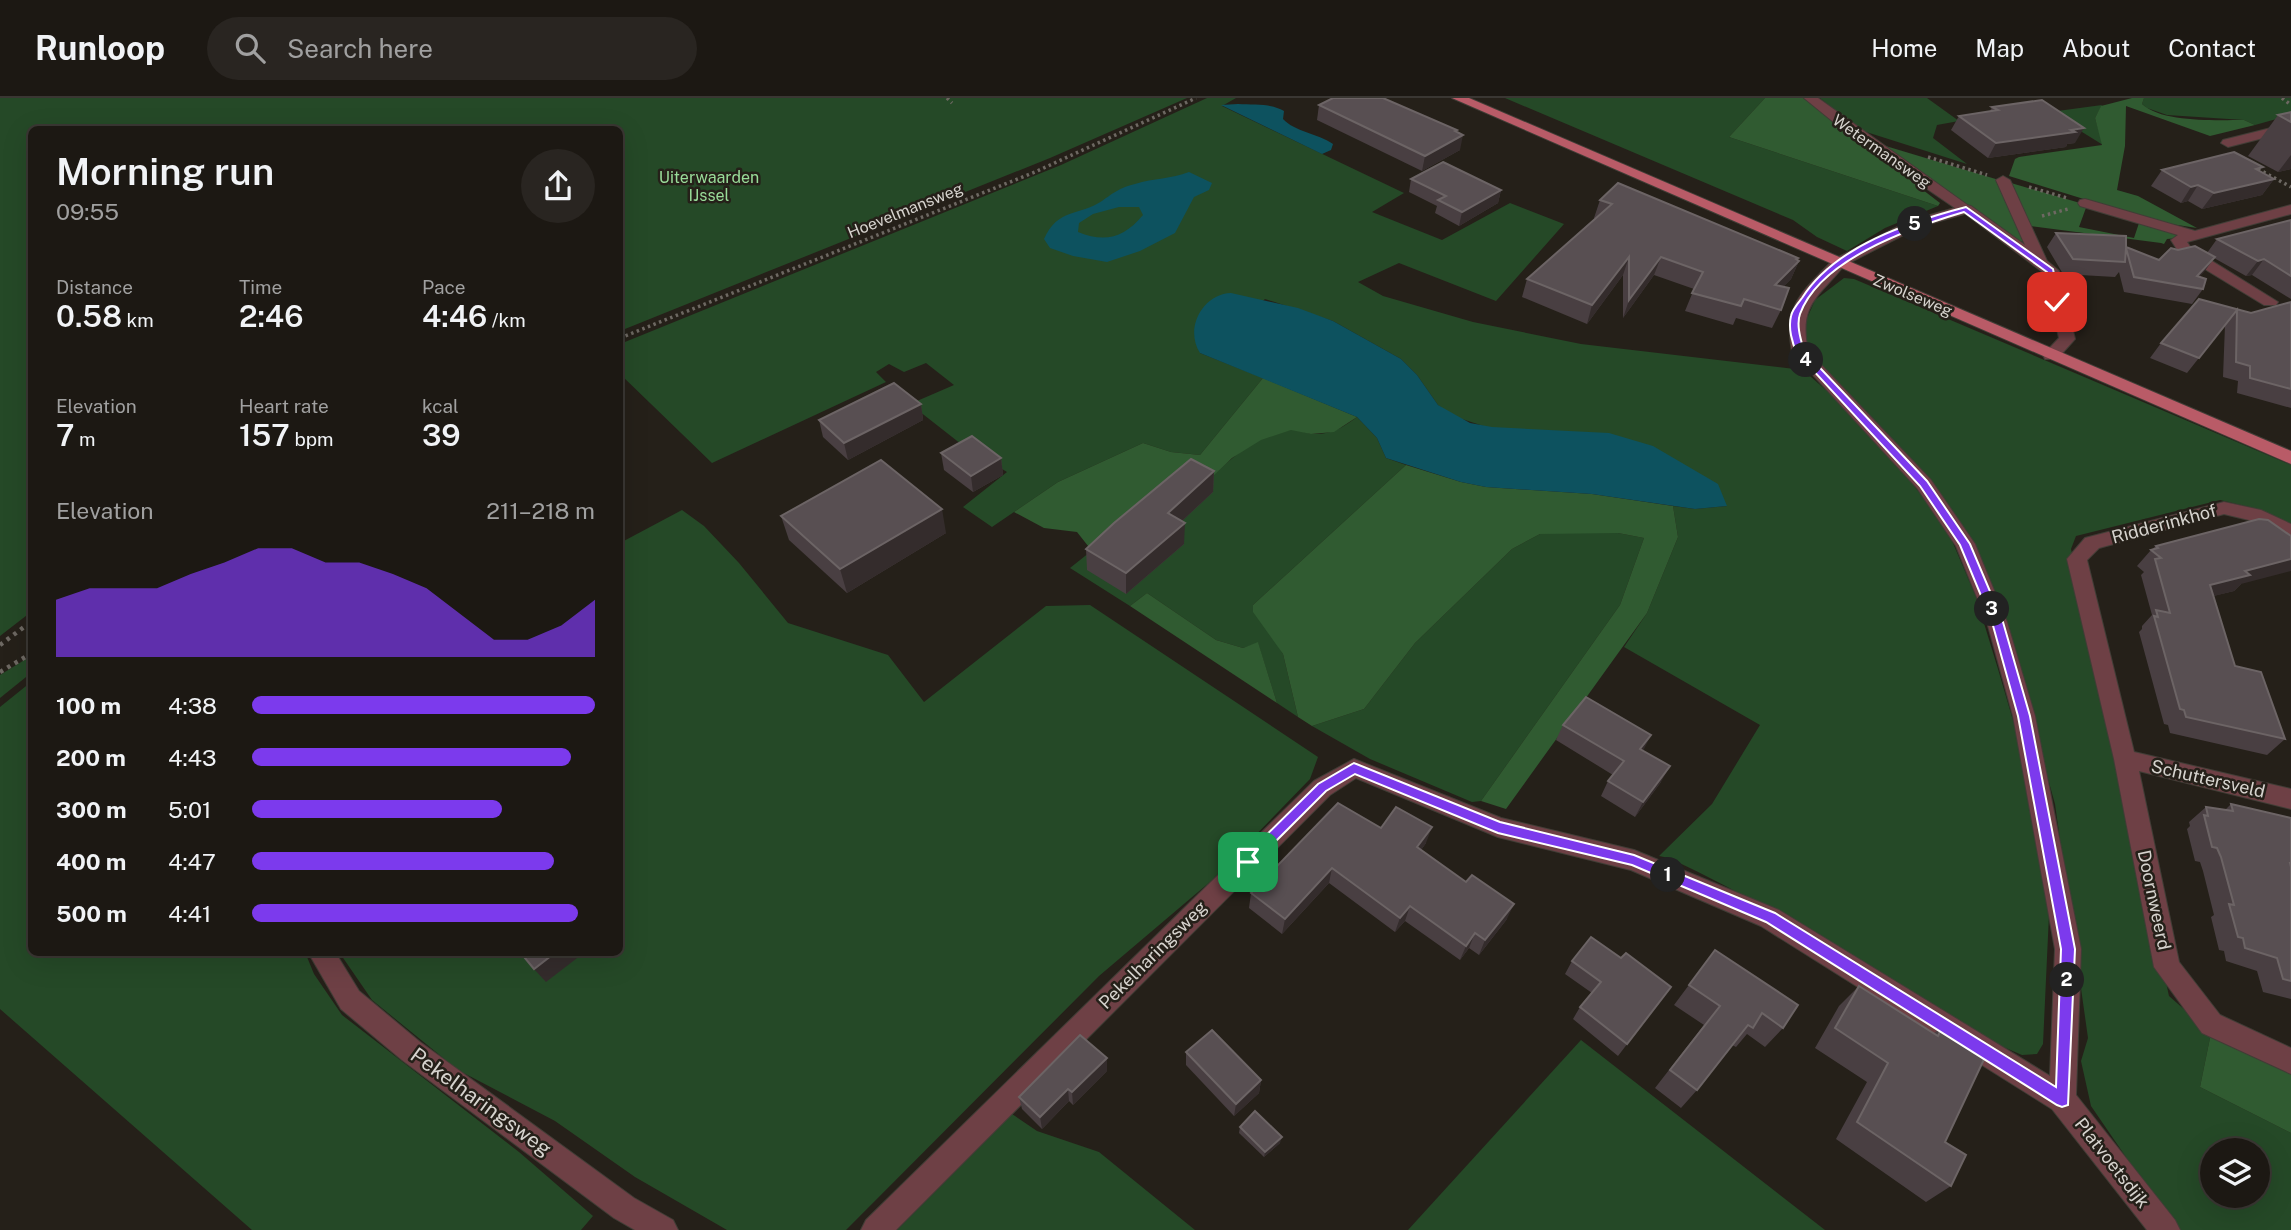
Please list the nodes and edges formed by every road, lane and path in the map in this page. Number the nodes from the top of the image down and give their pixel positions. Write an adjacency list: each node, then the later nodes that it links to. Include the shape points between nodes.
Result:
1 (947, 98): 6 (path)
2 (1196, 98): 21 (path, Hoevelmansweg, via 1035,172)
3 (1458, 98): 18 (main road, Zwolseweg)
4 (1810, 98): 15 (street, Wetermansweg)
5 (2282, 98): 7 (path)
6 (952, 103)
7 (2291, 105)
8 (2291, 127): 9 (street)
9 (2228, 142)
10 (1924, 156): 12 (path)
11 (2252, 166): 13 (path)
12 (2003, 180): 14 (path); 19 (street)
13 (2291, 187)
14 (2085, 203): 17 (street)
15 (1966, 209): 18 (street, via 1914,224); 19 (street, Wetermansweg)
16 (2291, 209): 17 (street)
17 (2196, 236): 20 (street, via 2178,240 2185,251)
18 (1838, 262): 22 (main road, Zwolseweg); 33 (street, via 1795,315 1800,352 1924,484 1965,544 1997,622 2024,716 2068,949)
19 (2041, 263): 22 (street, Wetermansweg, via 2050,271 2067,339)
20 (2270, 302)
21 (623, 337)
22 (2051, 355): 23 (main road, Zwolseweg)
23 (2291, 458)
24 (2291, 532): 29 (street, Ridderinkhof, via 2254,515 2224,508 2092,543 2077,559)
25 (28, 624): 26 (path)
26 (0, 645)
27 (28, 655): 28 (path)
28 (0, 672)
29 (2125, 759): 30 (street, Schuttersveld); 32 (street, Doornweerd, via 2168,967 2211,1024)
30 (2291, 799)
31 (323, 956): 34 (street, Pekelharingsweg, via 349,1000 411,1051 624,1208)
32 (2291, 1061)
33 (2062, 1100): 35 (street, Pekelharingsweg, via 1770,918 1634,860 1498,827 1354,768 1322,788); 36 (street, Platvoetsdijk)
34 (663, 1230)
35 (876, 1230)
36 (2165, 1230)

